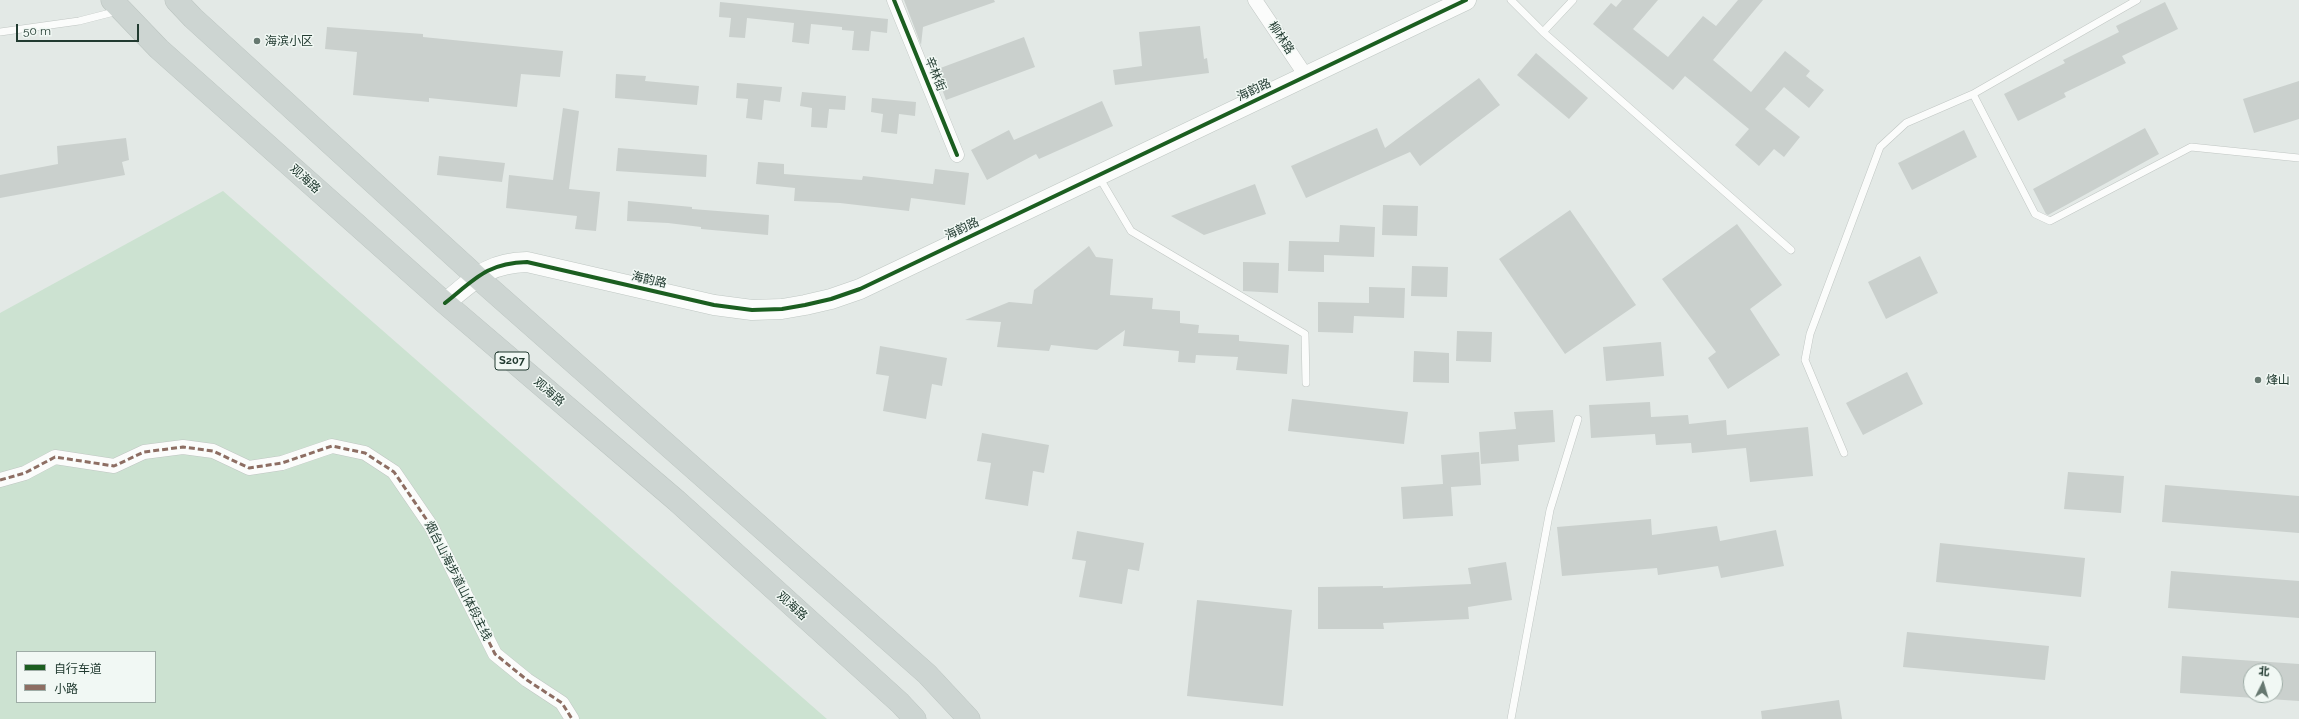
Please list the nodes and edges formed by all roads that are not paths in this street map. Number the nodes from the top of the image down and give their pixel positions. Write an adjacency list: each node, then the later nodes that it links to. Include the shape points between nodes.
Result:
1 (176, 0): 17 (main road, via 192,18)
2 (894, 0): 13 (street, 辛林街)
3 (1255, 0): 11 (street, 柳林路)
4 (1466, 0): 11 (street, 海韵路)
5 (1511, 0): 10 (lane)
6 (1572, 0): 10 (lane)
7 (2137, 0): 12 (lane)
8 (117, 5): 9 (lane, via 79,21); 18 (main road, 观海路 / S207, via 160,50)
9 (0, 32)
10 (1543, 32): 16 (lane)
11 (1306, 76): 15 (street, 海韵路)
12 (1973, 94): 14 (lane, via 2035,214 2050,221 2191,147); 21 (lane, via 1906,123 1880,147 1810,334 1805,360)
13 (957, 155)
14 (2299, 158)
15 (1098, 175): 17 (street, 海韵路, via 860,289 831,299 782,309 752,310 714,305 527,262 498,265); 19 (lane, via 1131,231 1305,334)
16 (1790, 250)
17 (477, 277): 18 (street, 海韵路); 25 (main road, via 927,674)
18 (445, 303): 24 (main road, 观海路 / S207, via 677,501)
19 (1306, 383)
20 (1578, 419): 26 (lane, via 1550,510)
21 (1844, 453)
22 (0, 480): 23 (street, 烟台山海步道山体段主线, via 25,473 55,457 114,466 144,452 183,447 213,451 249,468 282,462 332,446 365,452 394,472 431,526 495,654 527,680 562,702)
23 (572, 719)
24 (915, 719)
25 (969, 719)
26 (1511, 719)

